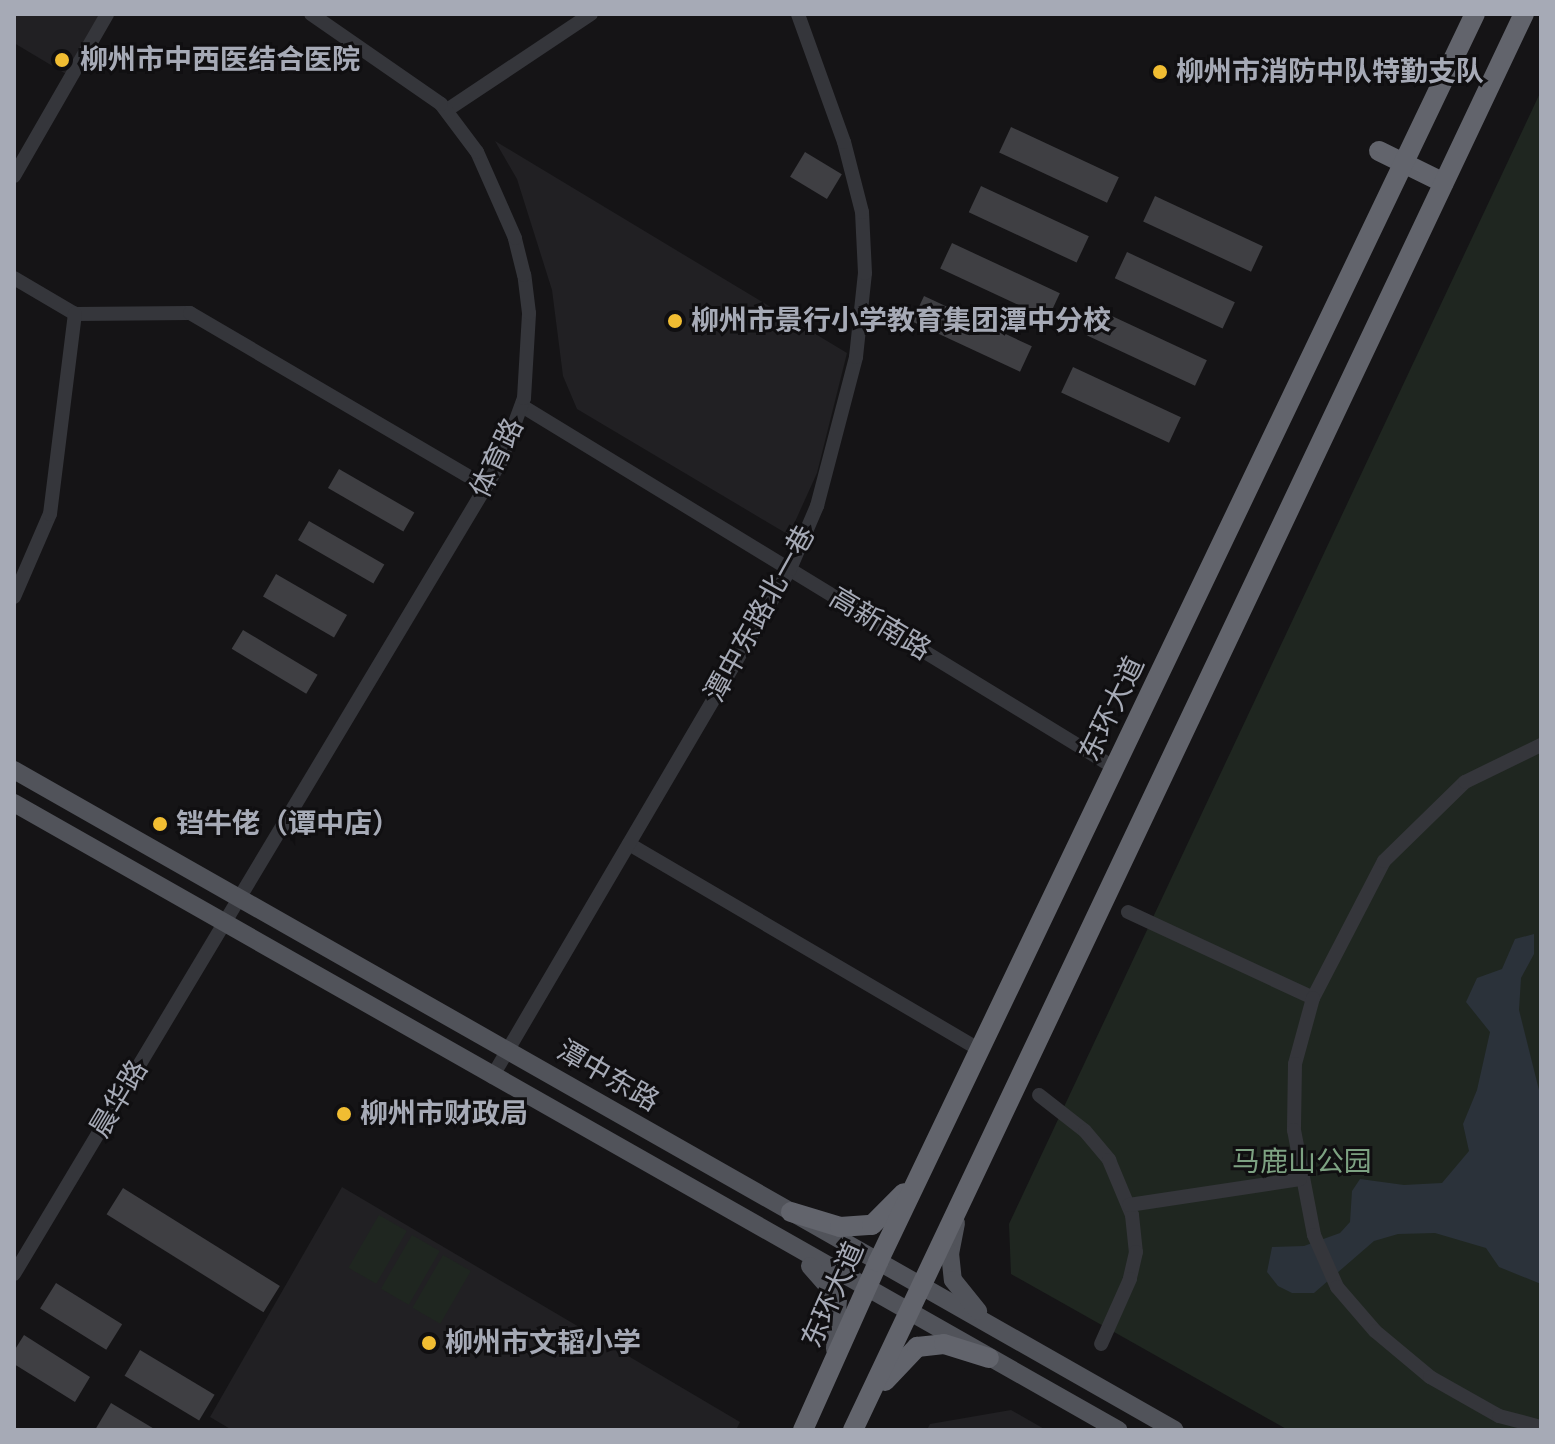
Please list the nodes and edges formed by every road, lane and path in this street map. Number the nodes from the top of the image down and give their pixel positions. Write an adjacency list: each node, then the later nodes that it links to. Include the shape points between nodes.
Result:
1 (107, 14): 10 (street)
2 (311, 14): 7 (street, 体育路)
3 (591, 14): 7 (street)
4 (798, 14): 16 (street, 潭中东路北一巷, via 844,142 862,212 865,273 852,371 817,506)
5 (1475, 14): 9 (highway, 东环大道)
6 (1524, 14): 11 (highway)
7 (447, 110): 14 (street, 体育路, via 477,152 521,263 529,313)
8 (1379, 151): 9 (highway)
9 (1405, 164): 11 (highway); 19 (highway, 东环大道)
10 (14, 176)
11 (1444, 183): 33 (highway)
12 (14, 278): 13 (street)
13 (75, 314): 15 (street, via 190,313); 17 (street, via 50,514)
14 (522, 406): 15 (street, 体育路); 16 (street, 高新南路)
15 (486, 487): 23 (street, 体育路)
16 (790, 569): 19 (street, 高新南路); 22 (street, 潭中东路北一巷)
17 (14, 597)
18 (1541, 745): 26 (street, via 1465,782 1403,840 1370,884)
19 (1115, 768): 27 (highway, 东环大道)
20 (14, 770): 23 (main road, 潭中东路)
21 (14, 803): 25 (main road, 潭中东路)
22 (629, 844): 27 (street); 28 (street, 潭中东路北一巷)
23 (239, 898): 25 (street, 体育路); 28 (main road, 潭中东路)
24 (1128, 912): 26 (street)
25 (224, 923): 29 (main road, 潭中东路); 38 (street, 晨华路)
26 (1313, 998): 32 (street, via 1295,1064)
27 (980, 1050): 31 (highway, 东环大道)
28 (508, 1051): 29 (street, 潭中东路北一巷); 35 (main road, 潭中东路)
29 (492, 1077): 36 (main road, 潭中东路)
30 (1039, 1095): 34 (street, via 1085,1131 1109,1160)
31 (925, 1164): 35 (highway, via 896,1204 872,1225 840,1227); 37 (highway, 东环大道)
32 (1300, 1179): 34 (street); 47 (street, via 1314,1235 1337,1287 1375,1331 1430,1377 1499,1416)
33 (963, 1194): 39 (highway); 42 (main road, via 950,1253 953,1280 967,1302)
34 (1129, 1205): 43 (street, via 1136,1252)
35 (791, 1212): 37 (main road, 潭中东路)
36 (780, 1241): 40 (main road, 潭中东路); 45 (main road, via 838,1298)
37 (878, 1262): 39 (main road, 潭中东路); 40 (highway, 东环大道)
38 (14, 1274)
39 (919, 1285): 41 (highway); 42 (main road, 潭中东路)
40 (866, 1290): 41 (main road, 潭中东路); 45 (highway, 东环大道)
41 (908, 1313): 44 (main road, 潭中东路); 46 (highway)
42 (1004, 1333): 50 (main road, 潭中东路)
43 (1101, 1344)
44 (989, 1358): 46 (highway, via 944,1344 917,1347 899,1362); 49 (main road, 潭中东路)
45 (831, 1368): 48 (highway, 东环大道)
46 (857, 1421)
47 (1541, 1427)
48 (803, 1430)
49 (1118, 1430)
50 (1175, 1430)

